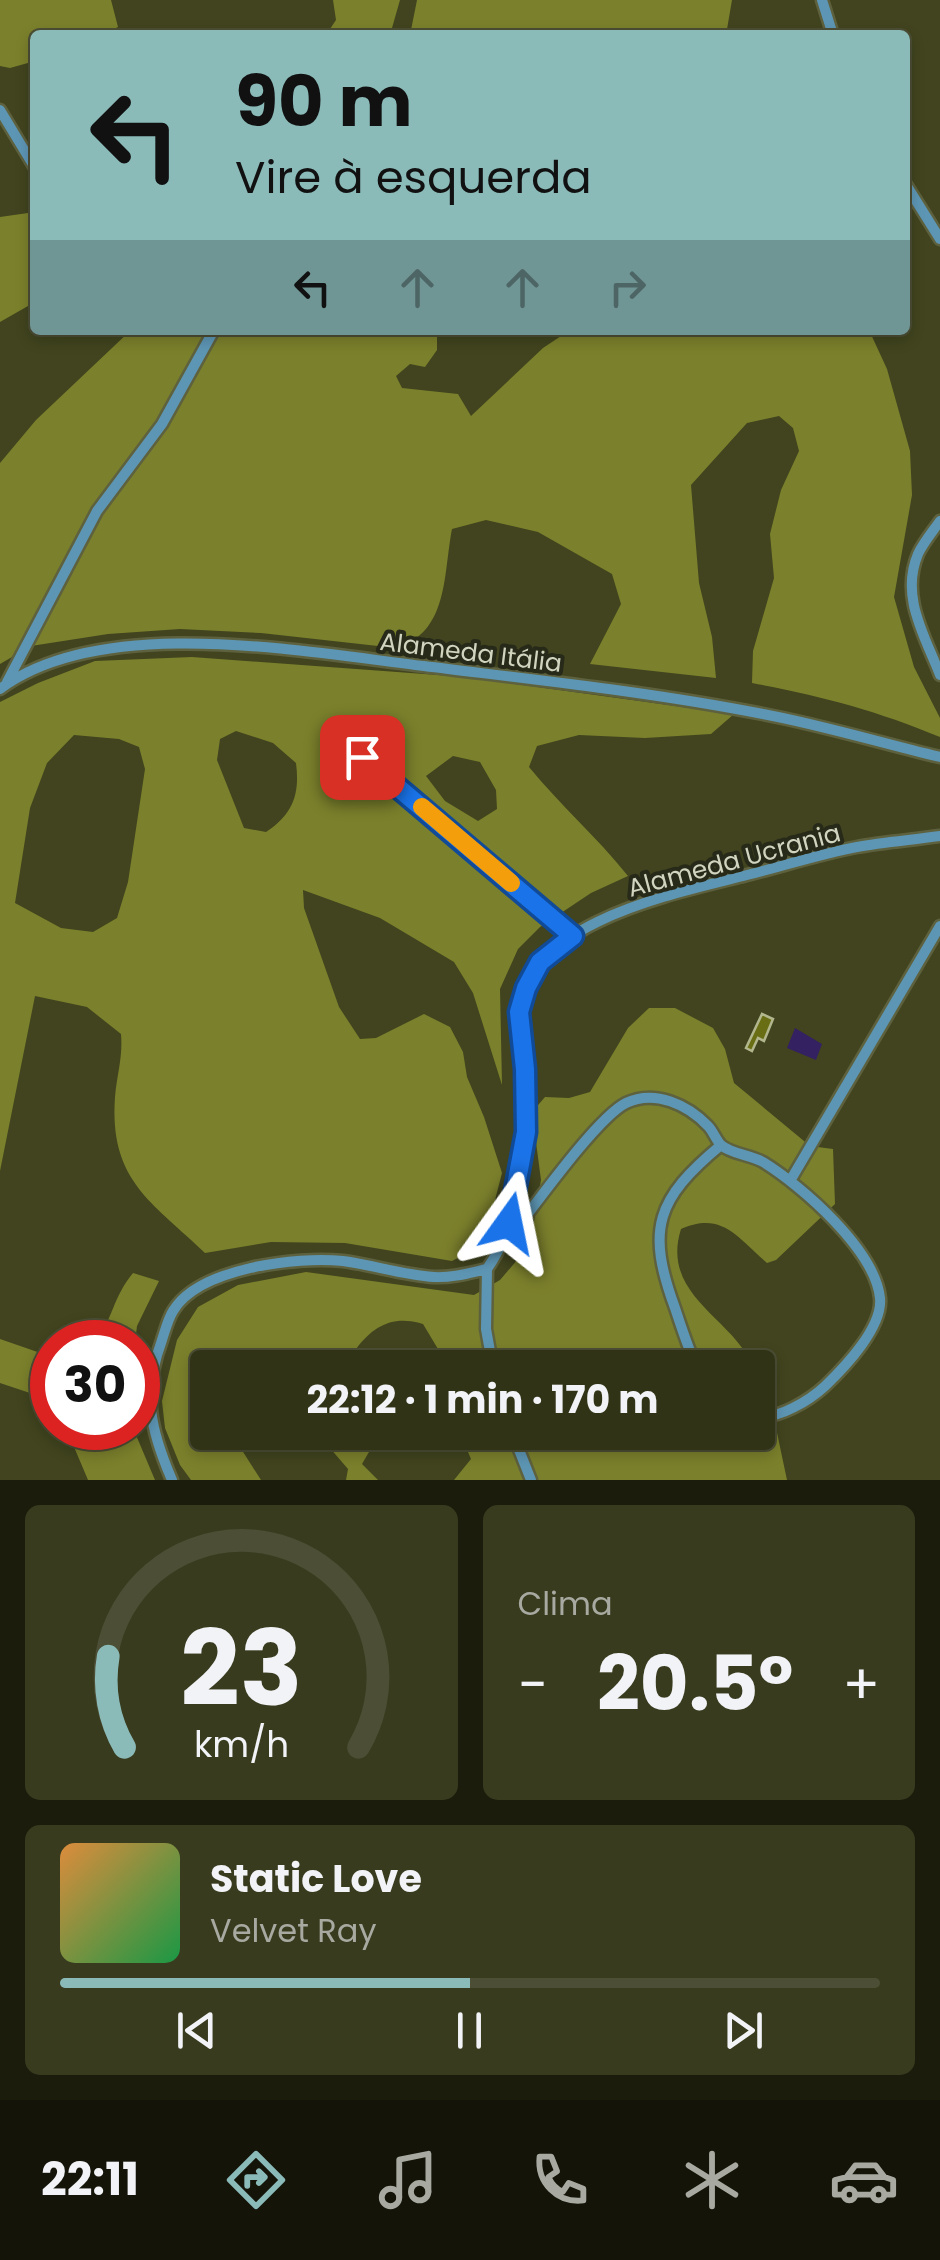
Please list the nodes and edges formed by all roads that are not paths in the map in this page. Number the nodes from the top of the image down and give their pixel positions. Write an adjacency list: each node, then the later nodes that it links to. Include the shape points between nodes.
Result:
1 (822, 0): 2 (street)
2 (832, 30)
3 (0, 110): 4 (street)
4 (30, 160)
5 (910, 191): 6 (street)
6 (940, 238)
7 (211, 335): 10 (street, via 162,424 98,510)
8 (940, 521): 9 (street, via 918,554 911,584 919,630)
9 (940, 675)
10 (3, 686): 12 (street, Alameda Itália, via 61,658 120,647 256,646 760,713)
11 (362, 757): 15 (street)
12 (940, 757)
13 (940, 836): 15 (street, Alameda Ucrania, via 857,847 661,896)
14 (940, 926): 17 (street)
15 (573, 936): 18 (street, Alameda Ucrania, via 540,962 519,1012 526,1132)
16 (721, 1145): 17 (street); 18 (street, via 685,1106 650,1096 624,1104); 21 (street, via 692,1170 658,1228 660,1268)
17 (790, 1181): 22 (street, via 851,1240 872,1270 880,1301 852,1359 821,1390)
18 (503, 1246): 19 (street, Alameda Ucrania)
19 (487, 1269): 20 (street); 24 (street, via 432,1277 304,1260 236,1271 197,1288 173,1310 148,1388 156,1441)
20 (490, 1350)
21 (690, 1350)
22 (775, 1414)
23 (520, 1450): 25 (street)
24 (172, 1480)
25 (532, 1480)

